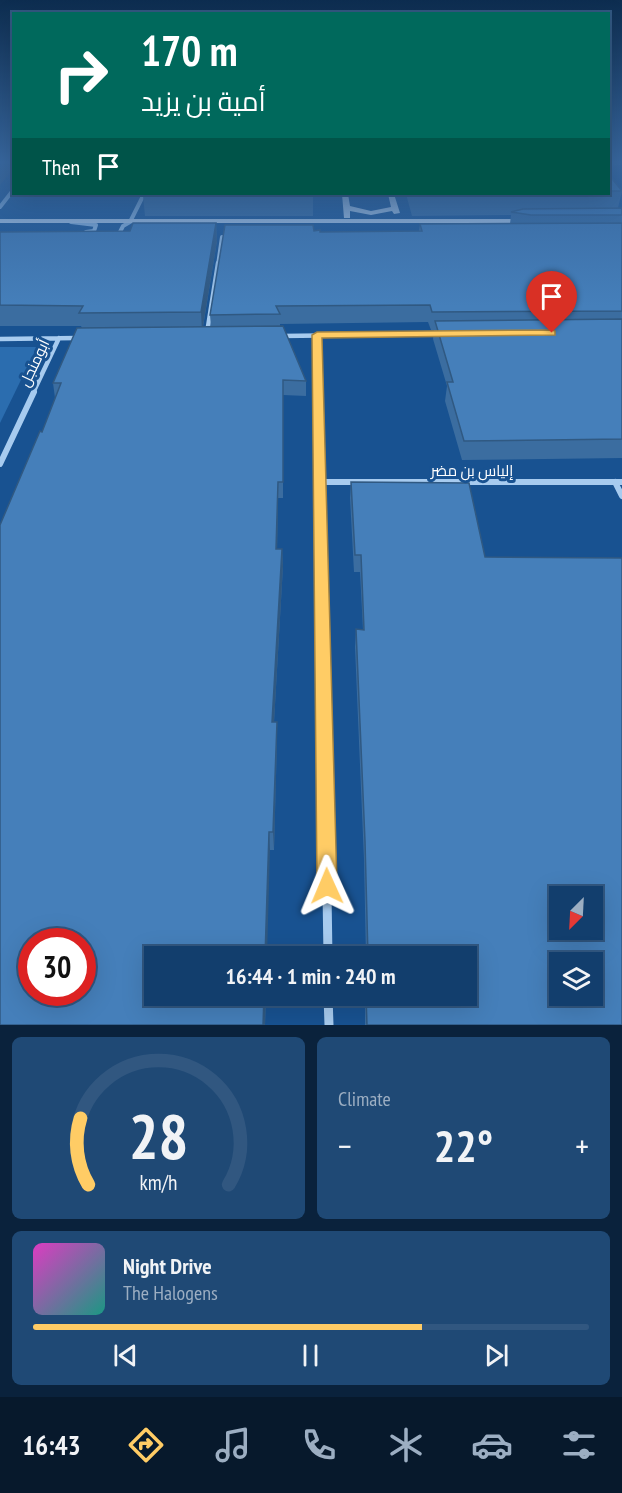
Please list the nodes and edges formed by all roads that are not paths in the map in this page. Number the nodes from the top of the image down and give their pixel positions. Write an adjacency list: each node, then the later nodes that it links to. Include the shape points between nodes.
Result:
1 (136, 211): 13 (street)
2 (347, 211): 6 (street)
3 (361, 211): 4 (street)
4 (381, 211)
5 (395, 211): 7 (street)
6 (348, 220): 7 (street); 13 (street)
7 (398, 220): 10 (street)
8 (0, 221): 9 (street)
9 (52, 221): 13 (street); 16 (street, via 96,225 94,231)
10 (428, 221): 11 (street); 15 (street, via 470,224)
11 (518, 221): 12 (street); 14 (street)
12 (530, 221)
13 (130, 222): 17 (street, via 120,232)
14 (498, 226)
15 (472, 228)
16 (79, 235): 19 (street)
17 (130, 236): 20 (street)
18 (234, 236): 22 (street)
19 (105, 237)
20 (117, 237)
21 (210, 237): 22 (street)
22 (222, 237): 25 (street, via 206,337)
23 (446, 334): 24 (street)
24 (317, 335): 26 (street); 31 (street)
25 (217, 336)
26 (273, 336)
27 (59, 338): 28 (street); 29 (street); 30 (street, أبومنجل)
28 (82, 338)
29 (0, 339)
30 (0, 464)
31 (321, 482): 32 (street, إلياس بن مضر); 34 (street)
32 (619, 482): 33 (street)
33 (622, 496)
34 (328, 946)
35 (328, 1006): 36 (street)
36 (329, 1025)

